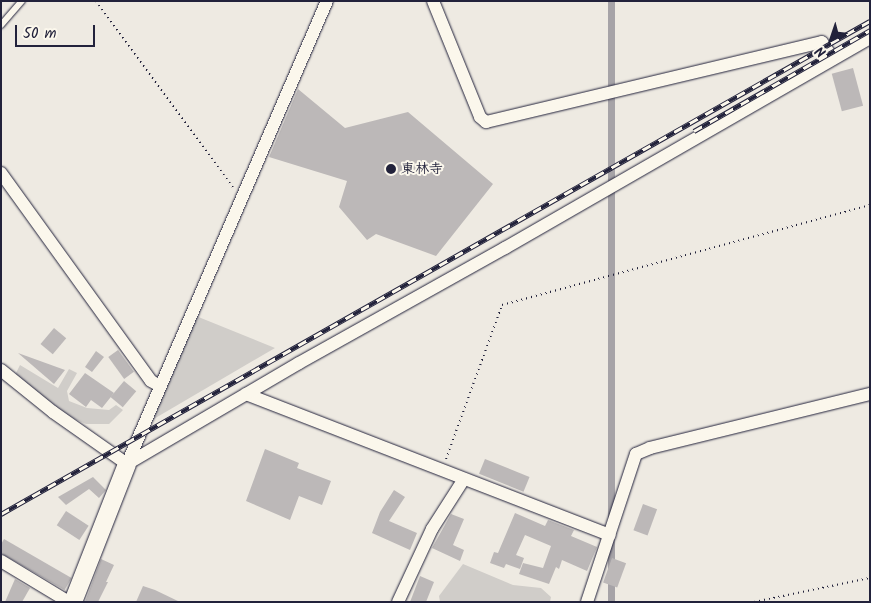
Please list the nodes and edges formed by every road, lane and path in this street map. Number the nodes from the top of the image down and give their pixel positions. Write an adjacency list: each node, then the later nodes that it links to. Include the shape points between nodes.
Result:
1 (22, 1): 5 (lane)
2 (96, 1): 9 (path, via 239,195)
3 (327, 1): 9 (street)
4 (433, 1): 7 (street, via 480,116 486,122 822,42)
5 (1, 25)
6 (870, 38): 7 (street)
7 (833, 59): 13 (street)
8 (1, 173): 12 (street, via 151,382)
9 (244, 197): 12 (street)
10 (870, 205): 16 (path, via 502,305)
11 (1, 370): 15 (street)
12 (160, 386): 15 (street)
13 (246, 394): 15 (street); 16 (street)
14 (870, 394): 18 (street, via 636,454)
15 (127, 464): 22 (street)
16 (442, 470): 17 (street)
17 (464, 479): 18 (street); 23 (street, via 432,529)
18 (610, 536): 24 (street)
19 (1, 561): 21 (street)
20 (870, 578): 25 (path)
21 (69, 602)
22 (73, 602)
23 (398, 602)
24 (587, 602)
25 (754, 602)

